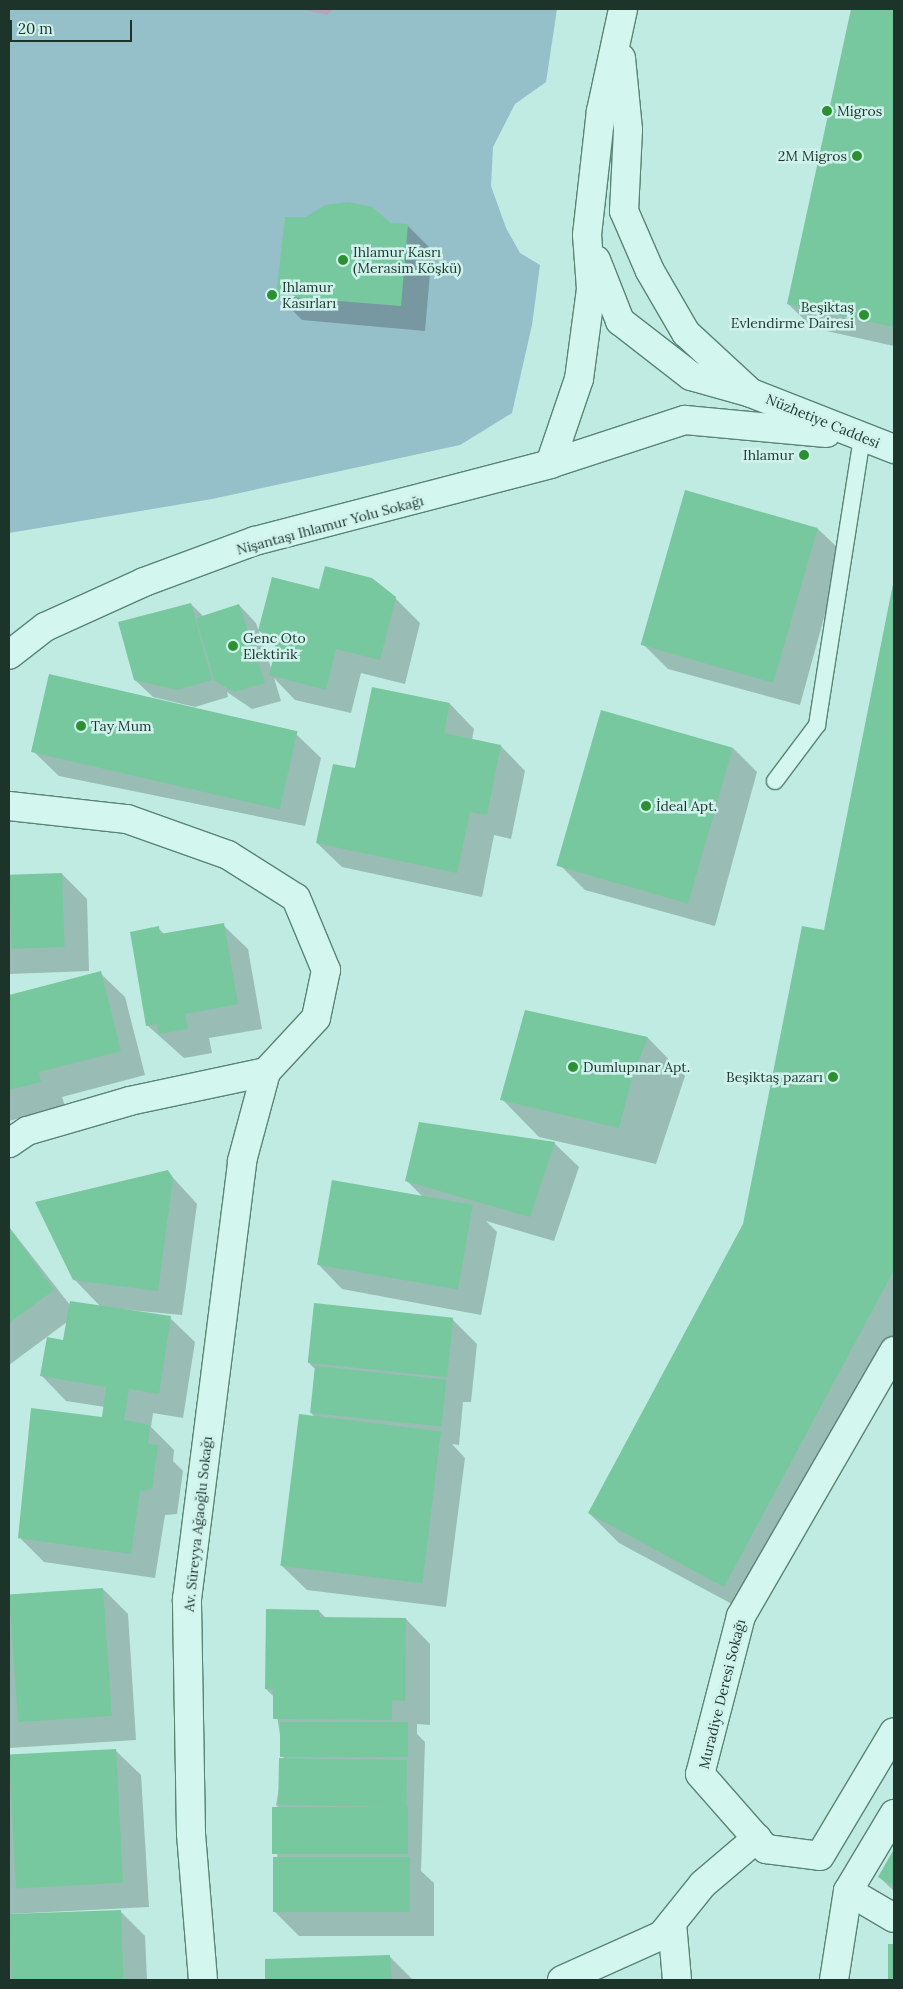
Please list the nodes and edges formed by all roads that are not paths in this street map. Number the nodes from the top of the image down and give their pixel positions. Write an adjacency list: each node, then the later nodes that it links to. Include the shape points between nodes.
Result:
1 (623, 9): 2 (street)
2 (618, 36): 3 (street, via 601,111); 4 (street, Nüzhetiye Caddesi, via 628,130 624,211 650,271 686,332)
3 (587, 235): 4 (street, Nüzhetiye Caddesi, via 620,321 690,376); 7 (street, via 591,290 579,379)
4 (751, 393): 5 (street, Nüzhetiye Caddesi)
5 (857, 437): 6 (street, Nüzhetiye Caddesi); 7 (street, Nişantaşı Ihlamur Yolu Sokağı, via 685,420); 9 (lane, via 817,725)
6 (894, 449)
7 (550, 464): 8 (street, Nişantaşı Ihlamur Yolu Sokağı, via 255,541 144,582 45,627)
8 (9, 655)
9 (775, 781)
10 (9, 806): 11 (street, via 127,819 228,856 296,898 326,970 316,1018)
11 (266, 1072): 12 (street, via 130,1101 28,1131); 20 (street, Av. Süreyya Ağaoğlu Sokağı, via 242,1161 187,1599 191,1833)
12 (9, 1143)
13 (894, 1351): 16 (street, Muradiye Deresi Sokağı, via 742,1616 700,1774)
14 (894, 1732): 16 (street, Muradiye Deresi Sokağı, via 820,1856 766,1848)
15 (894, 1814): 17 (street)
16 (757, 1838): 19 (street, via 703,1884)
17 (848, 1891): 18 (street); 23 (street)
18 (894, 1918)
19 (672, 1923): 21 (street, via 662,1935); 22 (street)
20 (203, 1980)
21 (562, 1980)
22 (677, 1980)
23 (834, 1980)

